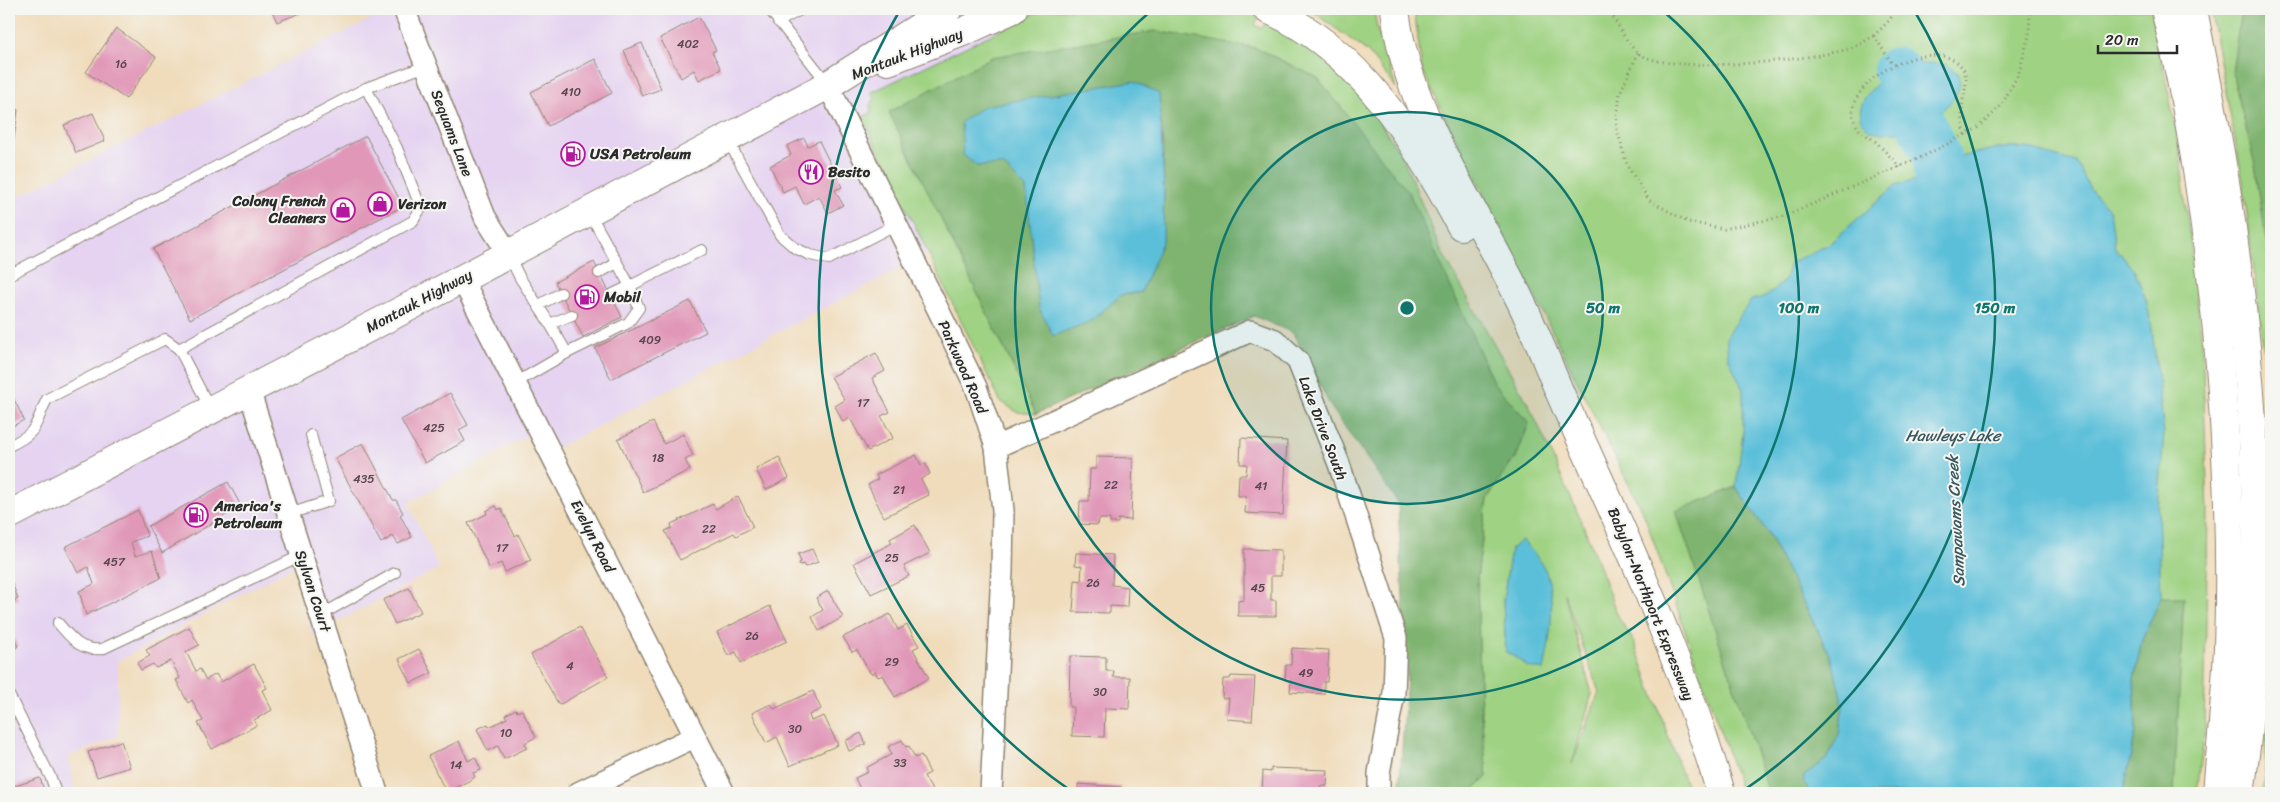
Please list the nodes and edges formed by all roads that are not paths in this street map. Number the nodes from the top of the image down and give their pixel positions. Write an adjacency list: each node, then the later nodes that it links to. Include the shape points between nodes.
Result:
1 (404, 9): 11 (street, Sequams Lane)
2 (769, 9): 10 (lane)
3 (802, 9): 10 (lane)
4 (948, 9): 12 (main road, Montauk Highway)
5 (1013, 9): 12 (main road, Montauk Highway)
6 (1267, 9): 34 (main road, via 1310,33 1349,65 1383,102 1456,216)
7 (1395, 9): 34 (main road, via 1403,52 1423,108 1520,299)
8 (2165, 9): 53 (main road, via 2202,193 2222,392 2228,522 2228,618)
9 (2193, 9): 54 (main road, via 2235,249 2250,397 2257,536 2256,628)
10 (778, 22): 12 (lane)
11 (426, 66): 13 (lane); 18 (street, Sequams Lane, via 485,218)
12 (828, 85): 14 (main road, Montauk Highway); 16 (street, Parkwood Road)
13 (366, 88): 21 (lane); 29 (lane, via 397,148 421,208 414,221)
14 (726, 137): 15 (main road, Montauk Highway); 16 (lane, via 780,235 803,252 829,259)
15 (589, 211): 18 (main road, Montauk Highway); 19 (lane)
16 (897, 224): 37 (street, Parkwood Road, via 976,388)
17 (702, 250): 23 (lane)
18 (508, 253): 22 (main road, Montauk Highway); 26 (lane)
19 (617, 263): 20 (lane); 23 (lane)
20 (599, 273)
21 (9, 275)
22 (462, 279): 31 (street, Evelyn Road); 32 (main road, Montauk Highway)
23 (630, 286): 25 (lane); 30 (lane, via 640,308 628,323)
24 (561, 293): 26 (lane)
25 (611, 295)
26 (539, 305): 28 (lane)
27 (572, 315): 28 (lane)
28 (550, 324): 30 (lane)
29 (179, 349): 33 (lane); 36 (lane, via 165,340 47,399 36,428 29,436)
30 (567, 353): 31 (lane)
31 (515, 383): 45 (street, Evelyn Road)
32 (249, 390): 33 (main road, Montauk Highway); 38 (street, Sylvan Court)
33 (211, 410): 39 (main road, Montauk Highway)
34 (1571, 418): 52 (main road, Babylon-Northport Expressway, via 1632,550 1668,638)
35 (311, 435): 38 (lane, via 329,501)
36 (9, 446)
37 (996, 447): 50 (street, Parkwood Road, via 1003,510); 51 (street, Lake Drive South, via 1250,331 1275,340 1298,361 1319,411 1396,638 1394,693 1379,773)
38 (289, 514): 40 (street, Sylvan Court)
39 (9, 515)
40 (302, 555): 42 (street, Sylvan Court); 43 (lane, via 102,650 88,650)
41 (395, 574): 42 (lane)
42 (320, 615): 47 (street, Sylvan Court)
43 (58, 623)
44 (9, 696): 46 (lane)
45 (694, 737): 48 (street); 49 (street, Evelyn Road)
46 (56, 793)
47 (377, 793)
48 (578, 793)
49 (724, 793)
50 (991, 793)
51 (1379, 793)
52 (1721, 793)
53 (2217, 793)
54 (2240, 793)

